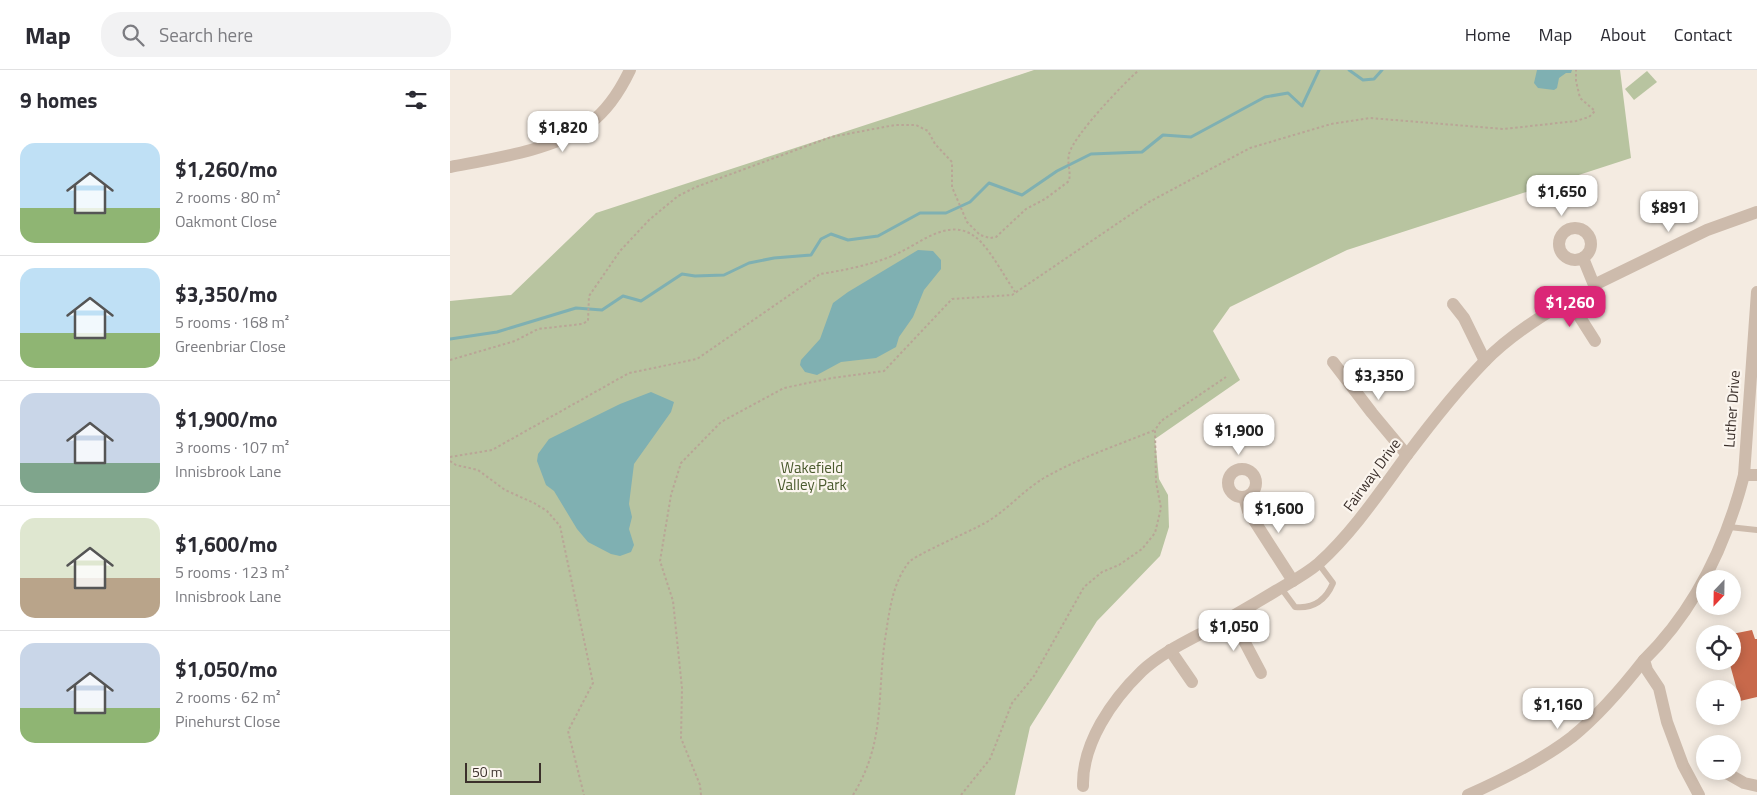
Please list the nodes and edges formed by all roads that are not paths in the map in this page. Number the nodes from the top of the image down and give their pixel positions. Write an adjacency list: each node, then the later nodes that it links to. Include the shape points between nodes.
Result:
1 (630, 70): 2 (street, via 609,106 588,126 554,142)
2 (450, 167)
3 (1757, 212): 4 (street, via 1707,230 1594,285)
4 (1582, 258)
5 (1757, 292): 11 (street, Luther Drive)
6 (1452, 304): 8 (street, via 1464,318)
7 (1595, 341): 8 (street, Fairway Drive, via 1569,300 1523,330)
8 (1485, 361): 10 (street, Fairway Drive)
9 (1334, 362): 10 (street)
10 (1407, 455): 15 (street, Fairway Drive, via 1355,526)
11 (1750, 475): 13 (street, Luther Drive)
12 (1244, 497): 16 (street, via 1248,511)
13 (1730, 527): 14 (lane); 20 (street, Luther Drive, via 1683,615)
14 (1757, 530)
15 (1318, 563): 16 (street, Fairway Drive); 17 (lane, via 1333,583 1328,595 1306,608 1295,607)
16 (1293, 581): 17 (street, Fairway Drive)
17 (1281, 588): 18 (street, Fairway Drive)
18 (1232, 618): 19 (street, Fairway Drive); 21 (street)
19 (1170, 650): 22 (street); 24 (street, Fairway Drive, via 1133,680 1098,729 1085,761)
20 (1644, 660): 26 (street, Luther Drive, via 1594,717 1572,736); 28 (street, via 1659,688 1680,757)
21 (1261, 673)
22 (1192, 682)
23 (1738, 780): 25 (street)
24 (1084, 786)
25 (1757, 786)
26 (1484, 792): 27 (street, Luther Drive)
27 (1468, 795)
28 (1699, 795)

